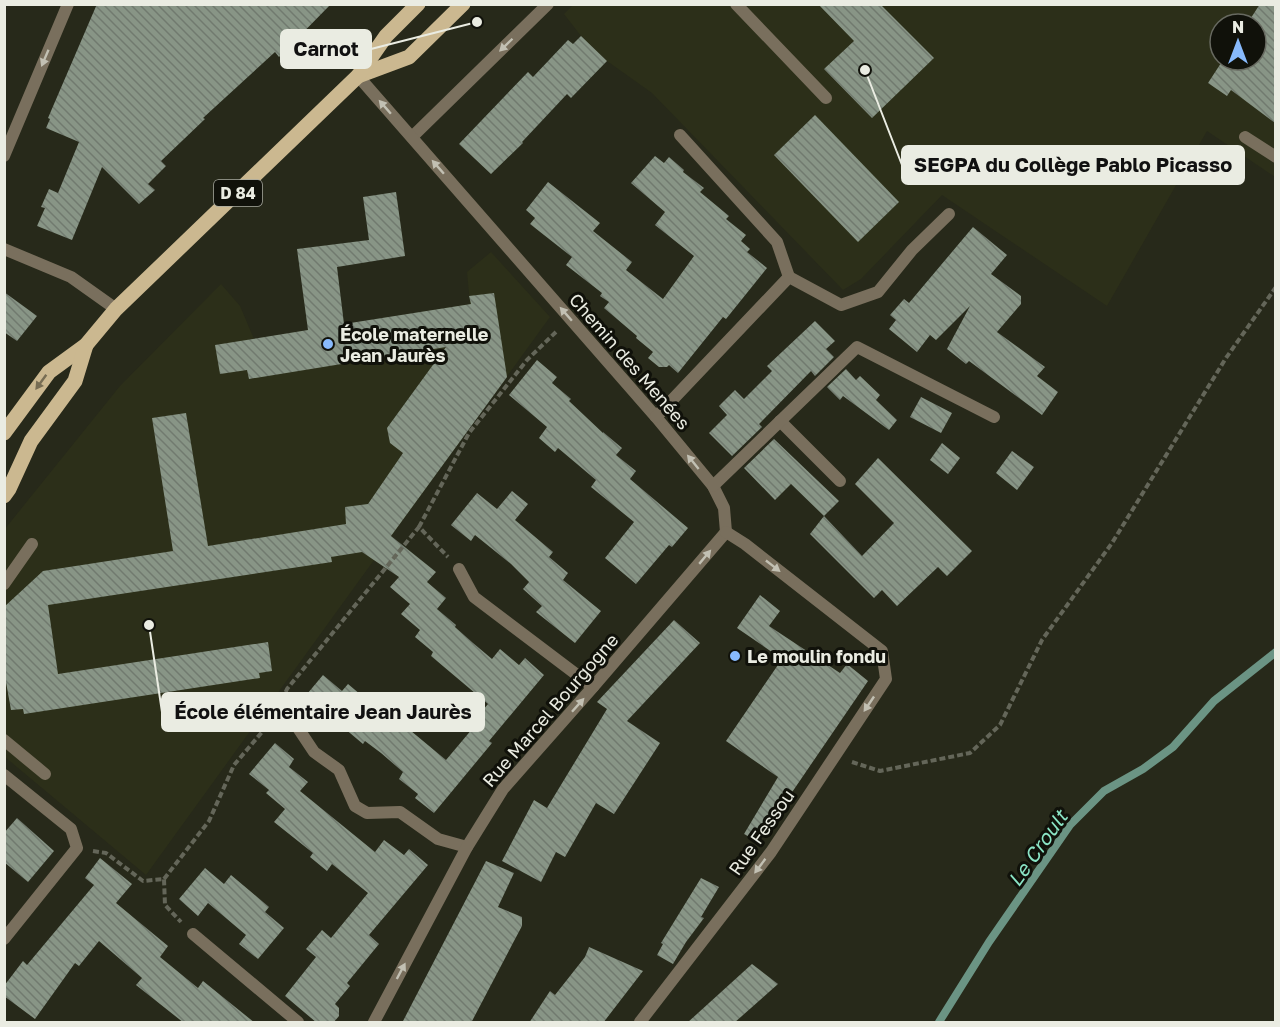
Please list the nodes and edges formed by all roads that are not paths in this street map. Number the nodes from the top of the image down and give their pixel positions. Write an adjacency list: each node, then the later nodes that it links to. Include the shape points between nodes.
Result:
1 (68, 4): 11 (street, one-way to 11)
2 (418, 4): 6 (main road, D 84, via 386,36)
3 (463, 4): 6 (main road, D 84, via 409,57)
4 (548, 4): 10 (street, one-way to 10)
5 (736, 4): 7 (street)
6 (358, 76): 10 (street, Chemin des Menées, one-way to 6); 16 (main road, D 84)
7 (826, 98)
8 (680, 135): 15 (street, via 777,242)
9 (1245, 137): 12 (street)
10 (412, 138): 18 (street, Chemin des Menées, one-way to 10)
11 (4, 156)
12 (1275, 156)
13 (949, 214): 15 (street, via 912,250 878,292 841,305)
14 (4, 249): 16 (street, via 72,277)
15 (789, 277): 18 (street)
16 (116, 309): 17 (main road, D 84)
17 (86, 345): 21 (main road, D 84, one-way to 21, via 49,372); 24 (main road, D 84, via 75,381 31,441)
18 (656, 417): 23 (street, Chemin des Menées, one-way to 18)
19 (994, 417): 20 (street, via 857,347)
20 (780, 421): 22 (street); 23 (street)
21 (4, 433)
22 (840, 481)
23 (713, 486): 25 (street, Chemin des Menées, via 724,508)
24 (4, 496)
25 (726, 532): 29 (street, Rue Marcel Bourgogne, one-way to 25); 39 (street, Rue Fessou, one-way to 39, via 882,651 885,679 771,852)
26 (32, 544): 28 (street)
27 (459, 569): 29 (street, via 474,597)
28 (4, 584)
29 (593, 687): 34 (street, Rue Marcel Bourgogne, one-way to 29, via 503,789)
30 (298, 728): 34 (street, via 314,752 339,770 355,806 367,813 400,812 438,839)
31 (4, 740): 32 (street)
32 (45, 774)
33 (4, 775): 36 (street, via 71,829 77,848)
34 (467, 847): 38 (street, Rue Marcel Bourgogne, one-way to 34)
35 (193, 934): 37 (street)
36 (4, 939)
37 (298, 1023)
38 (374, 1023)
39 (640, 1023)

